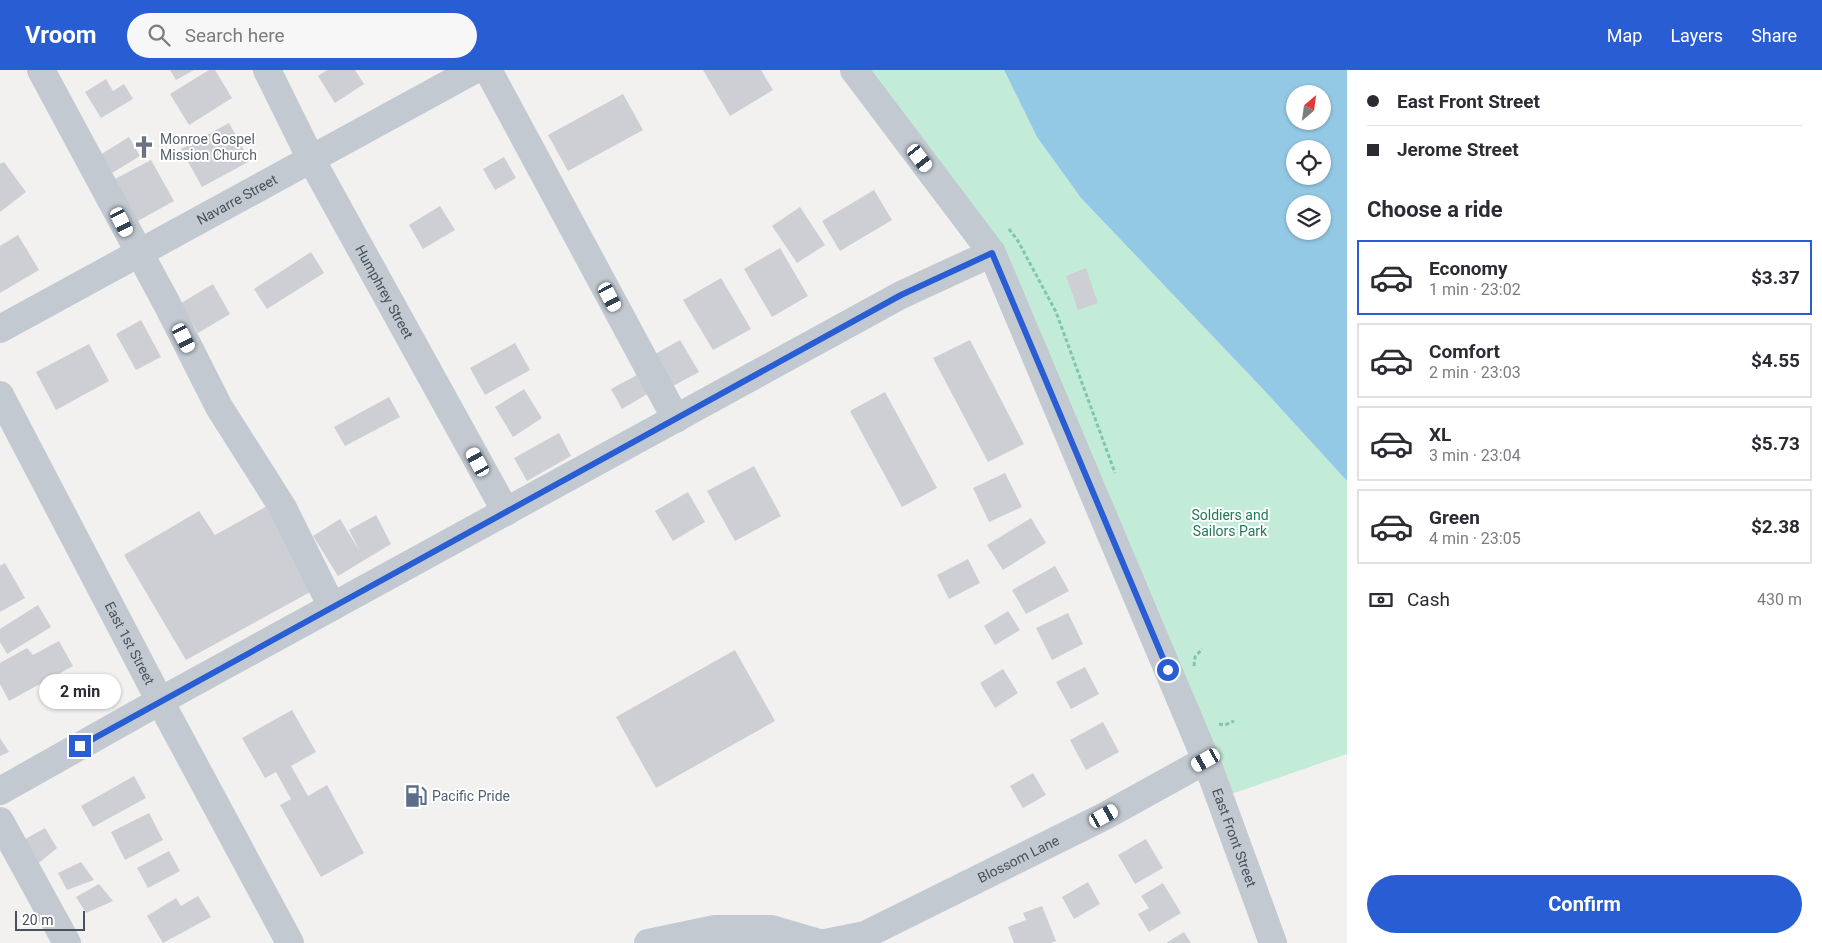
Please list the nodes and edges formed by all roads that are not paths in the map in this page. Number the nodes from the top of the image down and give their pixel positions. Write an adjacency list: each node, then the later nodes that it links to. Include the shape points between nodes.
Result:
1 (41, 70): 7 (street)
2 (268, 70): 6 (street, Humphrey Street)
3 (474, 70): 6 (street, Navarre Street)
4 (488, 70): 11 (street)
5 (854, 70): 8 (street, East Front Street)
6 (311, 159): 7 (street, Navarre Street); 12 (street, Humphrey Street)
7 (138, 253): 9 (street, Navarre Street); 13 (street, via 219,407 283,508)
8 (992, 253): 11 (street, via 901,295); 15 (street, East Front Street)
9 (0, 328)
10 (0, 395): 14 (street, East 1st Street)
11 (676, 419): 12 (street)
12 (506, 512): 13 (street)
13 (332, 607): 14 (street)
14 (160, 701): 16 (street); 19 (street, East 1st Street)
15 (1206, 760): 22 (street, Blossom Lane, via 1104,816 865,935); 23 (street, East Front Street)
16 (0, 791)
17 (0, 821): 18 (street)
18 (67, 943)
19 (290, 943)
20 (648, 943): 21 (street, via 715,929 771,929)
21 (819, 943)
22 (825, 943)
23 (1273, 943)

